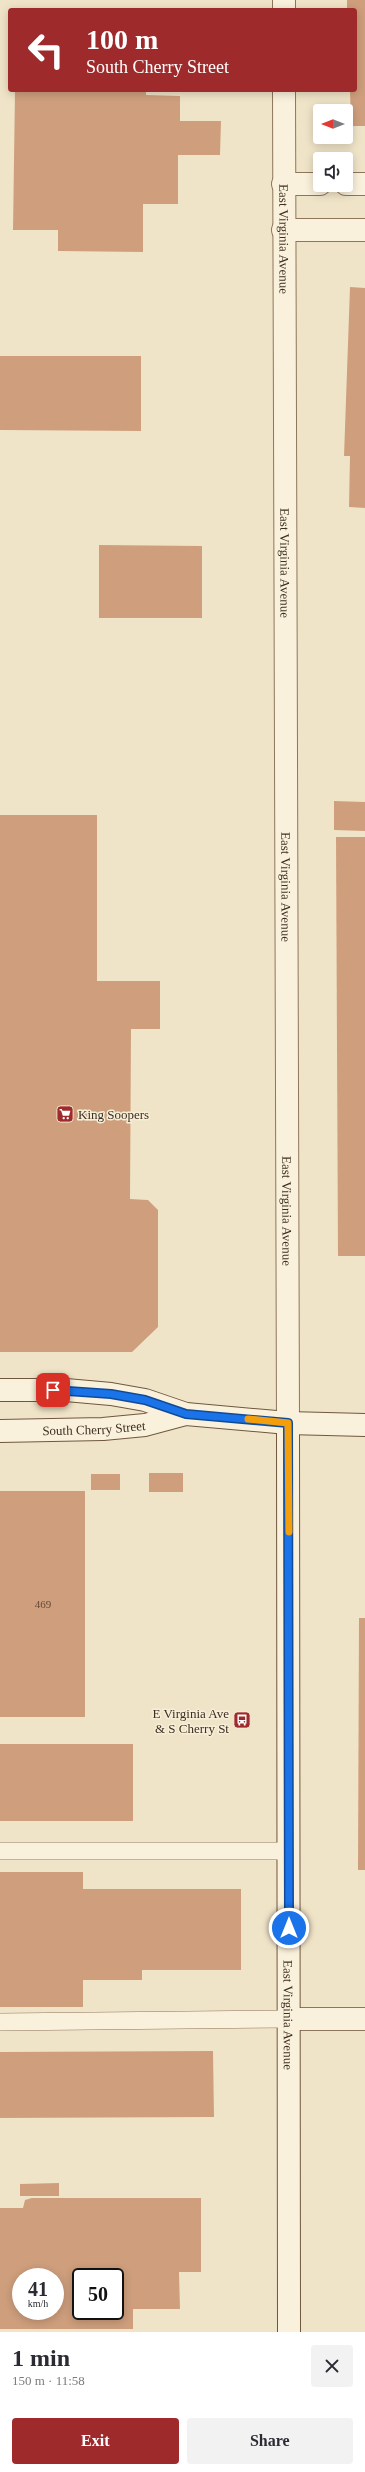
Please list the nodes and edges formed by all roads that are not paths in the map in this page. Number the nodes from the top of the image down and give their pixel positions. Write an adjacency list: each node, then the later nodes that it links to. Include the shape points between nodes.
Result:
1 (284, 92): 2 (street, East Virginia Avenue)
2 (283, 184): 3 (street); 6 (street, East Virginia Avenue)
3 (313, 184)
4 (353, 184): 5 (street)
5 (365, 184)
6 (283, 230): 7 (street); 10 (street, East Virginia Avenue)
7 (365, 230)
8 (0, 1390): 9 (street, South Cherry Street, via 66,1390 111,1394 145,1400)
9 (186, 1414): 10 (street, South Cherry Street); 12 (street, South Cherry Street, via 145,1425 108,1429)
10 (288, 1423): 11 (street, South Cherry Street); 14 (street, East Virginia Avenue)
11 (365, 1425)
12 (0, 1431)
13 (0, 1852): 14 (lane)
14 (289, 1852): 15 (street, East Virginia Avenue)
15 (289, 2019): 16 (street); 17 (lane); 18 (street, East Virginia Avenue)
16 (365, 2019)
17 (0, 2022)
18 (290, 2332)

